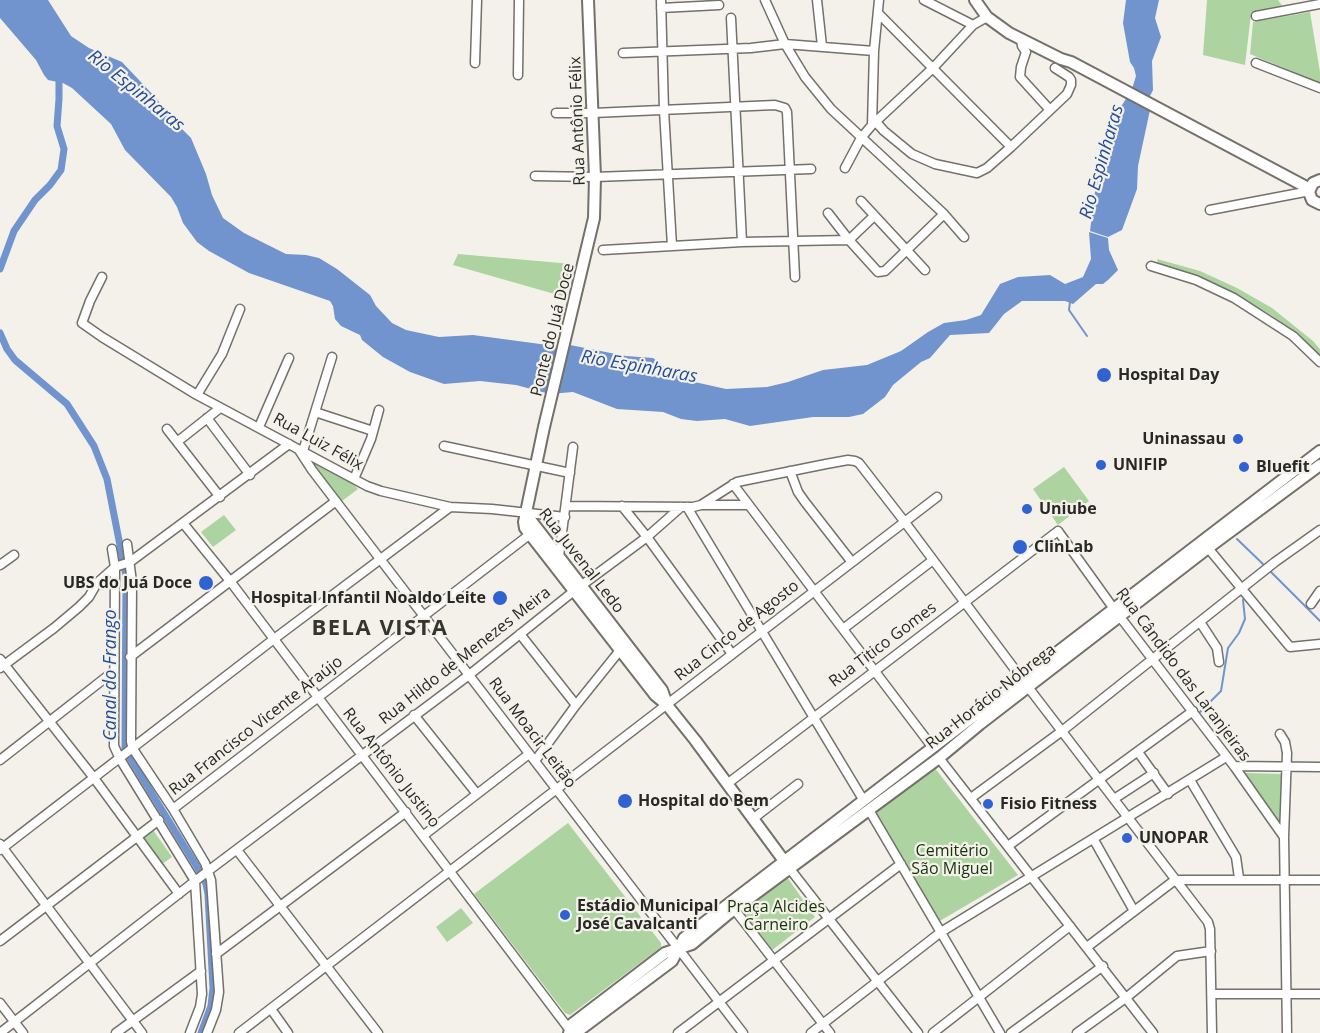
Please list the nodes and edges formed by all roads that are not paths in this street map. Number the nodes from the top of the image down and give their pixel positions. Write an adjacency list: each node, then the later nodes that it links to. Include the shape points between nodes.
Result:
1 (477, 0): 25 (street)
2 (519, 0): 29 (street)
3 (588, 0): 35 (main road, Rua Antônio Félix)
4 (765, 0): 19 (street)
5 (817, 0): 20 (street)
6 (879, 0): 12 (street)
7 (924, 0): 17 (street)
8 (661, 4): 11 (street); 22 (street)
9 (977, 4): 16 (main road); 17 (street)
10 (1319, 4): 13 (street); 14 (street)
11 (719, 5)
12 (878, 13): 23 (street); 27 (street)
13 (1320, 14)
14 (1256, 16)
15 (731, 18): 21 (street)
16 (991, 20): 17 (street); 18 (main road)
17 (974, 25): 27 (street)
18 (1028, 41): 33 (street, via 1022,46 1026,52 1020,77); 46 (main road, via 1064,55 1075,65 1224,139)
19 (785, 44): 20 (street); 21 (street); 37 (street, via 810,84)
20 (822, 46): 23 (street)
21 (732, 48): 22 (street); 31 (street)
22 (662, 51): 24 (street); 32 (street)
23 (874, 51): 36 (street)
24 (622, 53)
25 (475, 63)
26 (1256, 63): 30 (street)
27 (933, 68): 36 (street); 38 (street)
28 (1055, 68): 33 (street, via 1069,77 1071,85)
29 (518, 75)
30 (1320, 88)
31 (735, 107): 32 (street); 41 (street, via 785,108); 42 (street)
32 (664, 110): 35 (street); 43 (street)
33 (1050, 110): 38 (street)
34 (556, 112): 35 (street)
35 (592, 113): 45 (main road, Rua Antônio Félix)
36 (874, 124): 37 (street); 38 (street, via 912,154 935,164 978,172)
37 (861, 138): 39 (street); 51 (street)
38 (1011, 147)
39 (845, 168)
40 (811, 169): 41 (street)
41 (790, 170): 42 (street); 56 (street)
42 (738, 173): 43 (street); 57 (street)
43 (668, 175): 45 (street); 58 (street)
44 (535, 176): 45 (street)
45 (595, 177): 54 (main road, Rua Antônio Félix)
46 (1314, 191): 48 (street); 49 (main road)
47 (861, 201): 52 (street)
48 (1210, 210)
49 (1320, 212)
50 (828, 213): 55 (street)
51 (944, 214): 53 (street); 60 (street)
52 (874, 216): 55 (street); 60 (street)
53 (964, 237)
54 (590, 240): 84 (main road, Ponte do Juá Doce)
55 (849, 240): 56 (street); 60 (street, via 878,272)
56 (794, 241): 57 (street); 64 (street)
57 (742, 242): 58 (street)
58 (672, 246): 59 (street)
59 (603, 250)
60 (907, 251): 62 (street)
61 (1151, 266): 68 (street, via 1196,280 1234,298 1287,331)
62 (926, 270)
63 (102, 276): 69 (street, Rua Luiz Félix, via 82,323)
64 (795, 277)
65 (240, 309): 69 (street, via 222,354)
66 (332, 357): 72 (street)
67 (289, 358): 74 (street)
68 (1320, 362)
69 (197, 395): 70 (street, Rua Luiz Félix)
70 (220, 408): 73 (street); 74 (street, Rua Luiz Félix)
71 (379, 410): 76 (street)
72 (315, 412): 76 (street); 81 (street)
73 (207, 418): 77 (street); 87 (street)
74 (258, 427): 78 (street, Rua Luiz Félix)
75 (167, 429): 77 (street)
76 (373, 431): 88 (street)
77 (177, 442): 91 (street)
78 (290, 444): 81 (street, Rua Luiz Félix); 87 (street)
79 (444, 446): 84 (street)
80 (573, 447): 86 (street)
81 (301, 451): 88 (street, Rua Luiz Félix); 92 (street, Rua Moacir Leitão)
82 (1320, 452): 93 (main road, Rua Horácio Nóbrega)
83 (1320, 465): 93 (main road, Rua Horácio Nóbrega)
84 (536, 467): 86 (street); 100 (main road, Ponte do Juá Doce)
85 (790, 471): 89 (street); 102 (street, via 848,460 859,463); 115 (street, via 798,492)
86 (570, 473): 96 (street)
87 (250, 475): 91 (street)
88 (354, 479): 98 (street, Rua Luiz Félix, via 381,492)
89 (733, 484): 94 (street); 95 (street)
90 (937, 496): 102 (street, Rua Cinco de Agosto)
91 (220, 497): 103 (street)
92 (336, 501): 113 (street, Rua Moacir Leitão); 118 (street)
93 (1259, 504): 109 (main road, Rua Horácio Nóbrega); 125 (main road, Rua Horácio Nóbrega)
94 (701, 505): 95 (street); 99 (street)
95 (748, 505): 121 (street)
96 (566, 506): 97 (street); 101 (street)
97 (622, 506): 99 (street); 107 (street)
98 (450, 507): 100 (street, Rua Luiz Félix); 113 (street)
99 (684, 507): 107 (street, Rua Hildo de Menezes Meira); 129 (street)
100 (526, 514): 101 (street, Rua Luiz Félix); 106 (main road, Rua Juvenal Ledo, via 524,522); 112 (main road, Rua Juvenal Ledo)
101 (565, 517): 112 (street)
102 (904, 521): 114 (street); 115 (street, Rua Cinco de Agosto)
103 (183, 523): 117 (street); 118 (street, Rua Antônio Justino)
104 (1320, 530): 120 (street)
105 (1058, 531): 123 (street, Rua Titico Gomes); 125 (street, Rua Cândido das Laranjeiras)
106 (529, 535): 119 (main road, Rua Juvenal Ledo); 126 (street, Rua Francisco Vicente Araújo)
107 (647, 537): 119 (street, Rua Hildo de Menezes Meira); 134 (street)
108 (127, 544): 117 (street)
109 (1208, 548): 120 (street); 125 (main road, Rua Horácio Nóbrega)
110 (112, 549): 117 (street)
111 (14, 555): 116 (street)
112 (559, 556): 119 (main road, Rua Juvenal Ledo)
113 (380, 558): 126 (street, Rua Moacir Leitão); 131 (street)
114 (933, 560): 123 (street); 128 (street)
115 (851, 561): 121 (street, Rua Cinco de Agosto)
116 (0, 565)
117 (122, 565): 135 (street, via 132,582); 138 (street, via 97,583 89,597 54,628); 140 (street)
118 (230, 581): 131 (street, Rua Antônio Justino); 135 (street)
119 (577, 588): 130 (street, Rua Hildo de Menezes Meira); 133 (main road, Rua Juvenal Ledo); 145 (main road, Rua Juvenal Ledo, via 662,690)
120 (1242, 588): 127 (street); 132 (street, via 1290,647)
121 (813, 590): 128 (street); 129 (street, Rua Cinco de Agosto)
122 (1320, 591): 124 (street)
123 (964, 603): 139 (street, Rua Titico Gomes); 142 (street)
124 (1311, 604)
125 (1116, 612): 136 (street, Rua Cândido das Laranjeiras); 142 (main road, Rua Horácio Nóbrega)
126 (423, 615): 141 (street, Rua Moacir Leitão); 143 (street, Rua Francisco Vicente Araújo)
127 (1200, 622): 136 (street); 137 (street, via 1217,648)
128 (843, 629): 139 (street)
129 (762, 631): 134 (street, Rua Cinco de Agosto); 148 (street)
130 (520, 634): 141 (street, Rua Hildo de Menezes Meira); 144 (street)
131 (274, 639): 143 (street, Rua Antônio Justino); 152 (street)
132 (1320, 644)
133 (621, 650): 144 (street); 145 (main road, Rua Juvenal Ledo)
134 (732, 654): 145 (street, Rua Cinco de Agosto)
135 (130, 657): 152 (street)
136 (1154, 659): 146 (street, Rua Cândido das Laranjeiras); 150 (street)
137 (1219, 662)
138 (1, 664): 149 (street)
139 (876, 670): 148 (street, Rua Titico Gomes); 154 (street)
140 (114, 671): 149 (street); 158 (street, via 114,738)
141 (469, 675): 147 (street, Rua Hildo de Menezes Meira); 155 (street, Rua Moacir Leitão)
142 (1025, 683): 150 (street); 154 (main road, Rua Horácio Nóbrega)
143 (318, 698): 156 (street, Rua Antônio Justino); 176 (street, Rua Francisco Vicente Araújo)
144 (576, 705): 160 (street)
145 (667, 705): 168 (main road, Rua Juvenal Ledo); 170 (street, Rua Cinco de Agosto)
146 (1193, 711): 153 (street); 157 (street, Rua Cândido das Laranjeiras)
147 (414, 715): 156 (street, Rua Hildo de Menezes Meira); 171 (street)
148 (813, 718): 168 (street, Rua Titico Gomes); 175 (street)
149 (50, 722): 159 (street); 165 (street)
150 (1062, 731): 166 (street); 173 (street)
151 (1280, 734): 162 (street, via 1286,746)
152 (133, 749): 158 (street); 176 (street)
153 (1138, 752): 164 (street); 166 (street)
154 (936, 753): 173 (street); 175 (main road, Rua Horácio Nóbrega)
155 (529, 754): 160 (street, Rua Moacir Leitão); 171 (street)
156 (362, 755): 177 (street, Rua Antônio Justino); 187 (street, Rua Hildo de Menezes Meira)
157 (1226, 757): 161 (street, Rua Cândido das Laranjeiras); 167 (street)
158 (120, 759): 165 (street); 180 (street)
159 (0, 760)
160 (535, 761): 170 (street, Rua Moacir Leitão)
161 (1234, 766): 162 (street); 183 (street, Rua Cândido das Laranjeiras)
162 (1286, 767): 163 (street); 183 (street)
163 (1320, 767)
164 (1154, 773): 172 (street); 174 (street)
165 (94, 778): 182 (street); 186 (street)
166 (1099, 779): 174 (street); 185 (street)
167 (1190, 780): 172 (street); 193 (street, via 1236,857)
168 (727, 784): 178 (main road, Rua Juvenal Ledo)
169 (798, 784): 178 (street)
170 (558, 790): 191 (street, Rua Cinco de Agosto); 208 (street, Rua Moacir Leitão)
171 (477, 794): 181 (street)
172 (1168, 794): 179 (street)
173 (971, 798): 185 (street)
174 (1114, 799): 179 (street)
175 (867, 805): 188 (main road, Rua Horácio Nóbrega); 189 (street)
176 (173, 809): 190 (street)
177 (406, 812): 181 (street, Rua Antônio Justino); 200 (street)
178 (754, 818): 188 (main road, Rua Juvenal Ledo)
179 (1128, 819): 184 (street); 194 (street)
180 (159, 820): 182 (street); 197 (street)
181 (424, 835): 191 (street, Rua Antônio Justino)
182 (138, 836): 198 (street); 199 (street)
183 (1284, 837): 196 (street)
184 (1094, 840): 192 (street); 202 (street)
185 (1008, 846): 192 (street)
186 (1, 847): 199 (street)
187 (237, 850): 190 (street, Rua Hildo de Menezes Meira); 200 (street)
188 (785, 863): 201 (main road, Rua Horácio Nóbrega); 203 (street); 208 (main road, Rua Horácio Nóbrega, via 684,938)
189 (901, 864): 203 (street); 205 (street)
190 (208, 871): 197 (street, Rua Hildo de Menezes Meira); 210 (street)
191 (450, 871): 213 (street, Rua Cinco de Agosto); 229 (street, Rua Antônio Justino)
192 (1032, 877): 204 (street); 205 (street)
193 (1239, 878): 194 (street); 196 (street)
194 (1175, 879): 202 (street); 209 (street, via 1205,916)
195 (1320, 879): 196 (street)
196 (1286, 880): 218 (street)
197 (195, 881): 198 (street, Rua Hildo de Menezes Meira); 215 (street)
198 (179, 894): 212 (street, Rua Hildo de Menezes Meira)
199 (48, 906): 206 (street); 212 (street)
200 (281, 907): 210 (street); 213 (street)
201 (734, 909): 208 (main road, Rua Horácio Nóbrega, via 692,944); 211 (street)
202 (1134, 911): 207 (street)
203 (829, 918): 211 (street); 216 (street)
204 (1070, 926): 207 (street); 220 (street)
205 (941, 932): 216 (street); 220 (street)
206 (0, 941)
207 (1087, 947): 214 (street)
208 (678, 950): 222 (street, Rua Moacir Leitão); 229 (main road, Rua Horácio Nóbrega, via 665,953 572,1024)
209 (1211, 951): 217 (street); 221 (street, via 1178,955)
210 (216, 954): 235 (street, via 218,1000)
211 (773, 960): 222 (street); 227 (street)
212 (90, 963): 225 (street); 226 (street, Rua Hildo de Menezes Meira)
213 (327, 966): 224 (street, Rua Cinco de Agosto); 237 (street)
214 (1103, 966): 221 (street); 245 (street)
215 (201, 971): 225 (street); 234 (street, via 201,1000)
216 (878, 981): 227 (street); 242 (street)
217 (1212, 994): 218 (street); 248 (street)
218 (1287, 994): 219 (street); 249 (street)
219 (1320, 994)
220 (978, 996): 243 (street); 244 (street)
221 (1126, 997): 246 (street); 247 (street)
222 (718, 1001): 238 (street); 239 (street, Rua Moacir Leitão)
223 (0, 1003): 226 (street)
224 (271, 1009): 228 (street); 236 (street, Rua Cinco de Agosto)
225 (133, 1020): 232 (street); 233 (street)
226 (15, 1022): 230 (street, Rua Hildo de Menezes Meira); 231 (street)
227 (823, 1023): 240 (street); 241 (street)
228 (286, 1032)
229 (570, 1032)
230 (0, 1033)
231 (22, 1033)
232 (116, 1033)
233 (142, 1033)
234 (190, 1033)
235 (207, 1033)
236 (239, 1033)
237 (378, 1033)
238 (678, 1033)
239 (743, 1033)
240 (811, 1033)
241 (830, 1033)
242 (918, 1033)
243 (933, 1033)
244 (999, 1033)
245 (1011, 1033)
246 (1078, 1033)
247 (1153, 1033)
248 (1212, 1033)
249 (1287, 1033)

